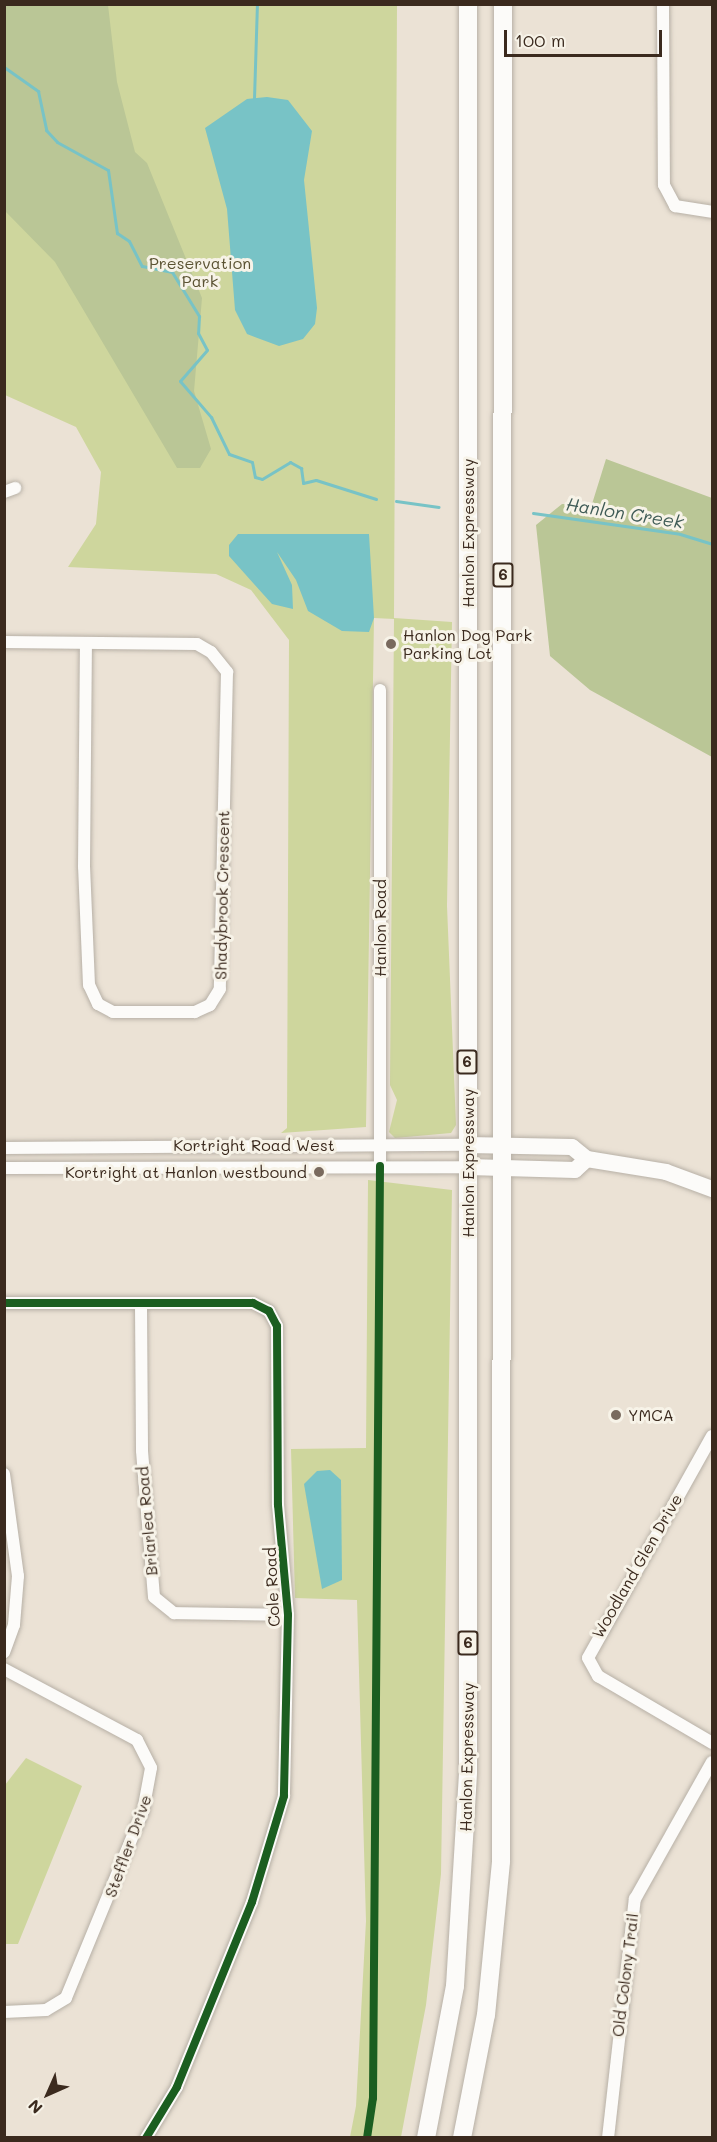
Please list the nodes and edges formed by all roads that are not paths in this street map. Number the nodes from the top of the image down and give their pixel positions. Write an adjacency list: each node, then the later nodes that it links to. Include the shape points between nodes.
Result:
1 (468, 4): 10 (highway, Hanlon Expressway / 6)
2 (503, 4): 9 (highway, 6)
3 (663, 4): 4 (street, via 664,185 675,206)
4 (712, 212)
5 (4, 642): 6 (street, Shadybrook Crescent)
6 (86, 644): 6 (street, Shadybrook Crescent, via 84,867 89,985 98,1004 113,1012 195,1012 210,1005 220,989 227,672 211,651 196,644)
7 (380, 690): 8 (street, Hanlon Road)
8 (381, 1144): 10 (street, Kortright Road West); 11 (street, Kortright Road West); 13 (street, Hanlon Road)
9 (503, 1145): 10 (main road, Kortright Road West); 12 (main road, Kortright Road West, via 572,1147); 14 (highway, 6)
10 (467, 1146): 15 (highway, Hanlon Expressway / 6)
11 (4, 1148)
12 (587, 1159): 14 (main road, via 575,1170); 17 (main road, via 666,1172)
13 (380, 1166): 15 (street, Kortright Road West); 16 (street, Kortright Road West)
14 (503, 1166): 15 (main road); 30 (highway, 6, via 501,1861 486,2015)
15 (468, 1167): 29 (highway, Hanlon Expressway / 6, via 464,1883 455,1986)
16 (4, 1168)
17 (712, 1189)
18 (4, 1303): 19 (street, Cole Road)
19 (141, 1305): 22 (street, Briarlea Road, via 142,1451 154,1597 174,1613); 22 (street, Cole Road, via 253,1303 274,1318 278,1505)
20 (711, 1442): 25 (street, Woodland Glen Drive, via 588,1658 598,1676)
21 (4, 1474): 23 (street, via 18,1576 14,1625)
22 (288, 1615): 28 (street, Cole Road, via 287,1763 276,1834 177,2087)
23 (4, 1652)
24 (4, 1669): 27 (street, Steffler Drive, via 137,1740 152,1768 143,1810 66,1998 46,2010)
25 (712, 1743)
26 (712, 1762): 31 (street, Old Colony Trail, via 635,1899)
27 (4, 2012)
28 (146, 2138)
29 (426, 2138)
30 (462, 2138)
31 (608, 2138)

